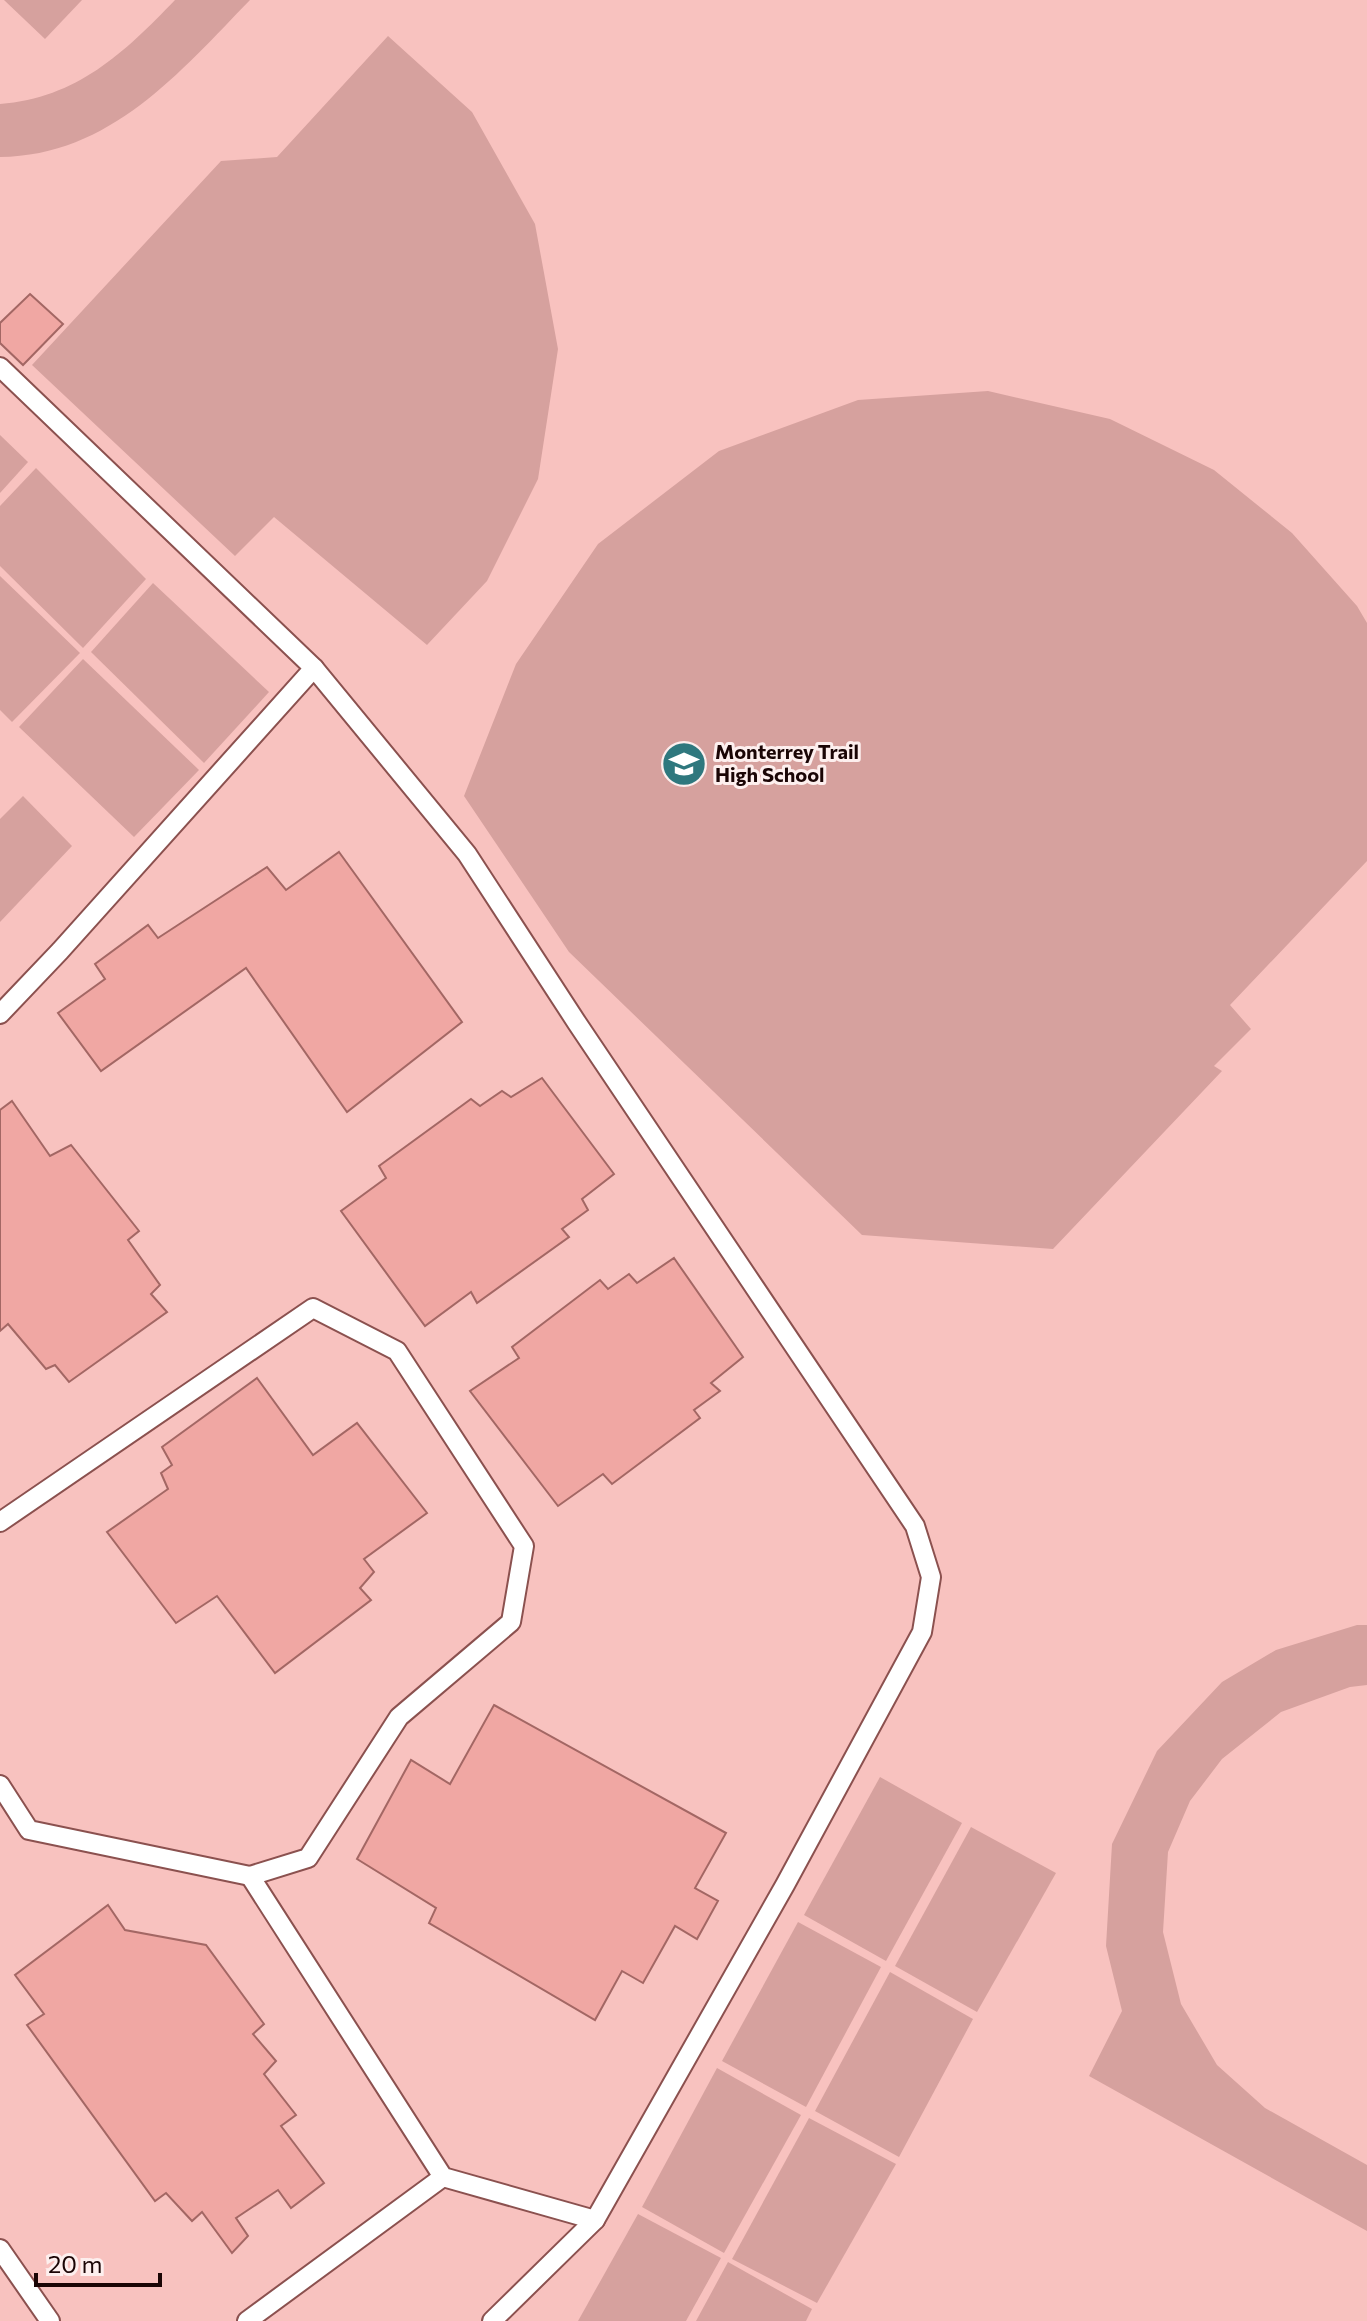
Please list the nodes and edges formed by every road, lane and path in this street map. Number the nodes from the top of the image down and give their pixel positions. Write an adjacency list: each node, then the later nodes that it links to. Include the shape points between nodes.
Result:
1 (0, 367): 2 (lane)
2 (314, 668): 3 (lane); 8 (lane, via 467,854 915,1526 931,1577 922,1632)
3 (0, 1014)
4 (0, 1522): 6 (lane, via 313,1308 397,1351 524,1546 511,1622 399,1717 308,1858)
5 (0, 1785): 6 (lane, via 29,1830)
6 (250, 1876): 7 (lane)
7 (443, 2177): 8 (lane); 11 (lane)
8 (595, 2220): 12 (lane)
9 (0, 2249): 10 (lane)
10 (50, 2321)
11 (247, 2321)
12 (492, 2321)

